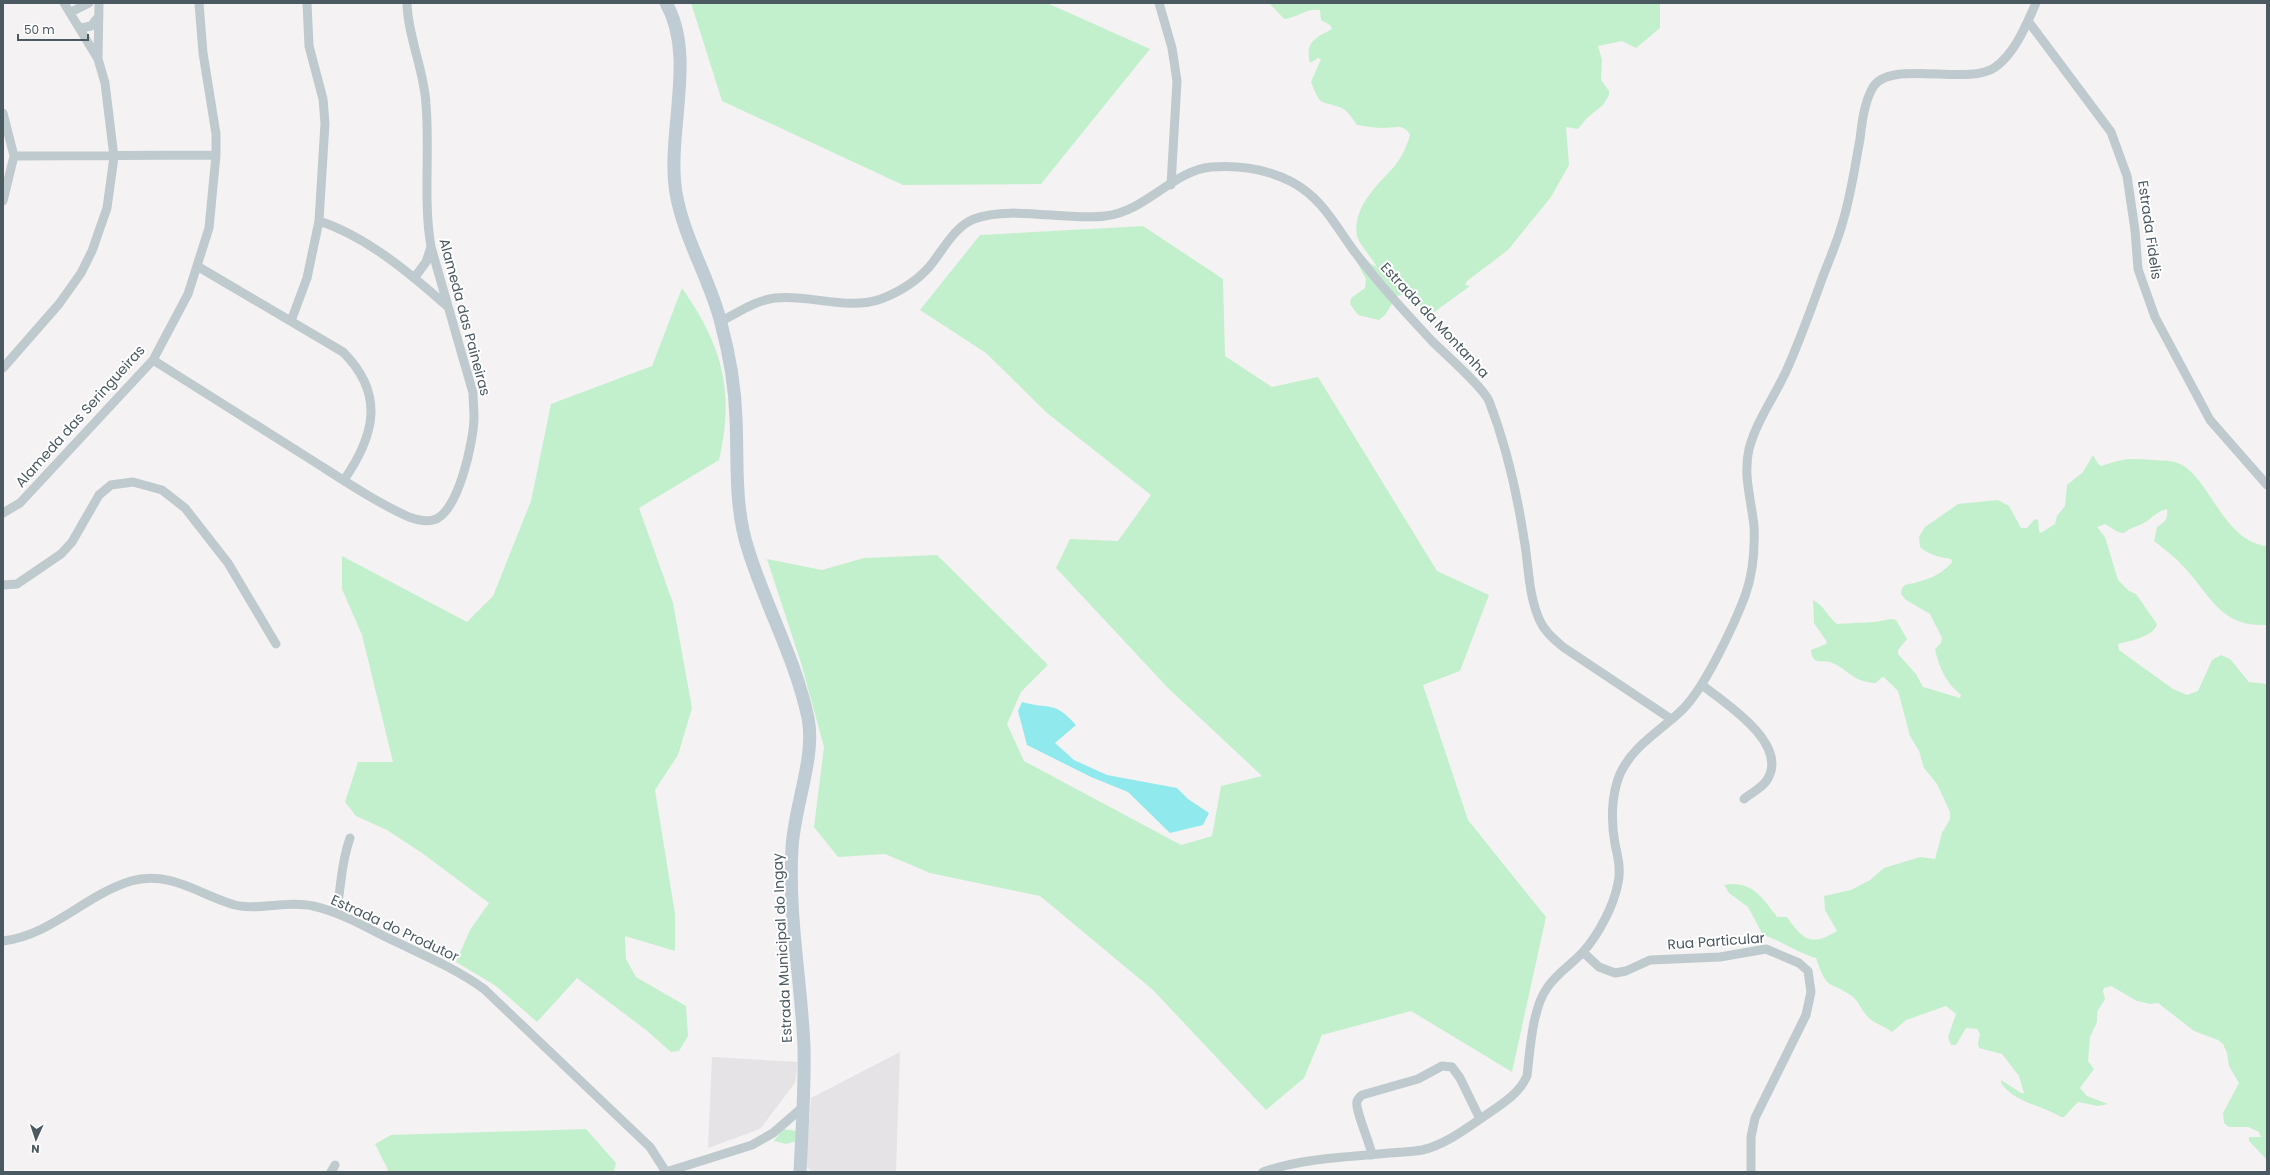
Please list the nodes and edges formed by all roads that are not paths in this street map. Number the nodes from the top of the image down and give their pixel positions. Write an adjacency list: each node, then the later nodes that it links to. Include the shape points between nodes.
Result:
1 (64, 3): 10 (street)
2 (88, 3): 10 (street)
3 (99, 3): 11 (street)
4 (198, 3): 16 (street, Alameda das Seringueiras, via 216,134)
5 (307, 3): 21 (street, via 309,46 323,99 325,123)
6 (407, 3): 22 (street, Alameda das Paineiras, via 408,20 419,60 426,104 425,183)
7 (666, 3): 28 (street, Estrada Municipal do Ingay, via 676,28 679,49 675,188 682,220)
8 (1159, 3): 19 (street, via 1172,48 1177,81)
9 (2036, 3): 12 (street)
10 (71, 12): 13 (street)
11 (99, 16): 13 (street, via 91,26); 14 (street)
12 (2028, 21): 33 (street, Estrada Fidelis, via 2112,132 2127,176 2135,223 2138,269 2155,317 2210,420); 37 (street, via 2008,56 1993,68 1981,73 1894,74 1874,84 1864,112 1843,222 1788,369 1758,425 1750,447 1746,467 1753,522 1752,570 1747,592 1737,616)
13 (81, 28): 14 (street)
14 (98, 58): 18 (street, via 106,91)
15 (3, 113): 17 (street)
16 (216, 155): 18 (street); 23 (street, Alameda das Seringueiras, via 209,228)
17 (14, 156): 18 (street); 20 (street)
18 (114, 157): 31 (street, via 107,208 92,251 81,273 59,304)
19 (1171, 185): 28 (street, Estrada da Montanha, via 1143,203 1107,216 1082,218 1000,214 973,219 959,229 923,272 896,292 879,300 859,303 771,298); 38 (street, Estrada da Montanha, via 1192,172 1208,167 1258,169 1291,182 1319,201 1393,299 1486,395 1513,480 1525,540 1531,591 1541,623 1549,635)
20 (3, 201)
21 (319, 221): 24 (street, via 336,226); 29 (street, via 306,278)
22 (432, 247): 24 (street, via 426,262); 25 (street, Alameda das Paineiras)
23 (197, 266): 29 (street); 30 (street, Alameda das Seringueiras, via 188,294)
24 (415, 277): 26 (street)
25 (441, 280): 26 (street); 27 (street, Alameda das Paineiras)
26 (428, 290): 27 (street)
27 (448, 308): 32 (street, Alameda das Paineiras, via 472,393 474,418 471,447 463,476 450,505 434,520 423,521 409,517)
28 (721, 321): 44 (street, Estrada Municipal do Ingay, via 735,406 736,476 746,546 801,691 809,721 808,762 795,819 792,848 792,883 804,1046)
29 (291, 322): 32 (street, via 343,352 364,376 371,406 370,427 356,461)
30 (153, 360): 32 (street, Alameda das Paineiras); 34 (street, Alameda das Seringueiras, via 20,503)
31 (3, 368)
32 (344, 480)
33 (2267, 485)
34 (3, 512)
35 (3, 585): 36 (street, via 17,584 61,554 72,542 99,495 111,485 133,482 162,490 186,508 228,563)
36 (276, 644)
37 (1702, 684): 38 (street, via 1682,710); 39 (street, via 1759,733 1772,758 1768,779 1763,786)
38 (1671, 719): 43 (street, via 1643,743 1620,774 1614,795 1613,812 1618,882 1604,918)
39 (1744, 799)
40 (350, 838): 41 (street, via 342,864)
41 (336, 913): 42 (street, Estrada do Produtor, via 293,903 242,906 188,885 150,878 119,886 51,925); 48 (street, Estrada do Produtor, via 455,970 484,989 650,1147)
42 (3, 941)
43 (1583, 952): 45 (street, via 1546,989 1538,1006 1527,1076 1523,1084 1518,1092); 51 (street, Rua Particular, via 1599,967 1615,973 1650,960 1720,957 1766,949 1799,962 1808,971 1811,992 1806,1015 1755,1118 1751,1137)
44 (803, 1107): 48 (street, via 773,1133 752,1145); 49 (street, Estrada Municipal do Ingay)
45 (1480, 1119): 46 (street, via 1442,1142 1422,1150); 46 (street, via 1460,1078 1452,1067 1442,1066 1418,1079 1358,1098 1358,1110 1370,1141)
46 (1372, 1155): 47 (street)
47 (1275, 1170): 50 (street)
48 (666, 1172)
49 (800, 1172)
50 (1263, 1172)
51 (1751, 1172)

